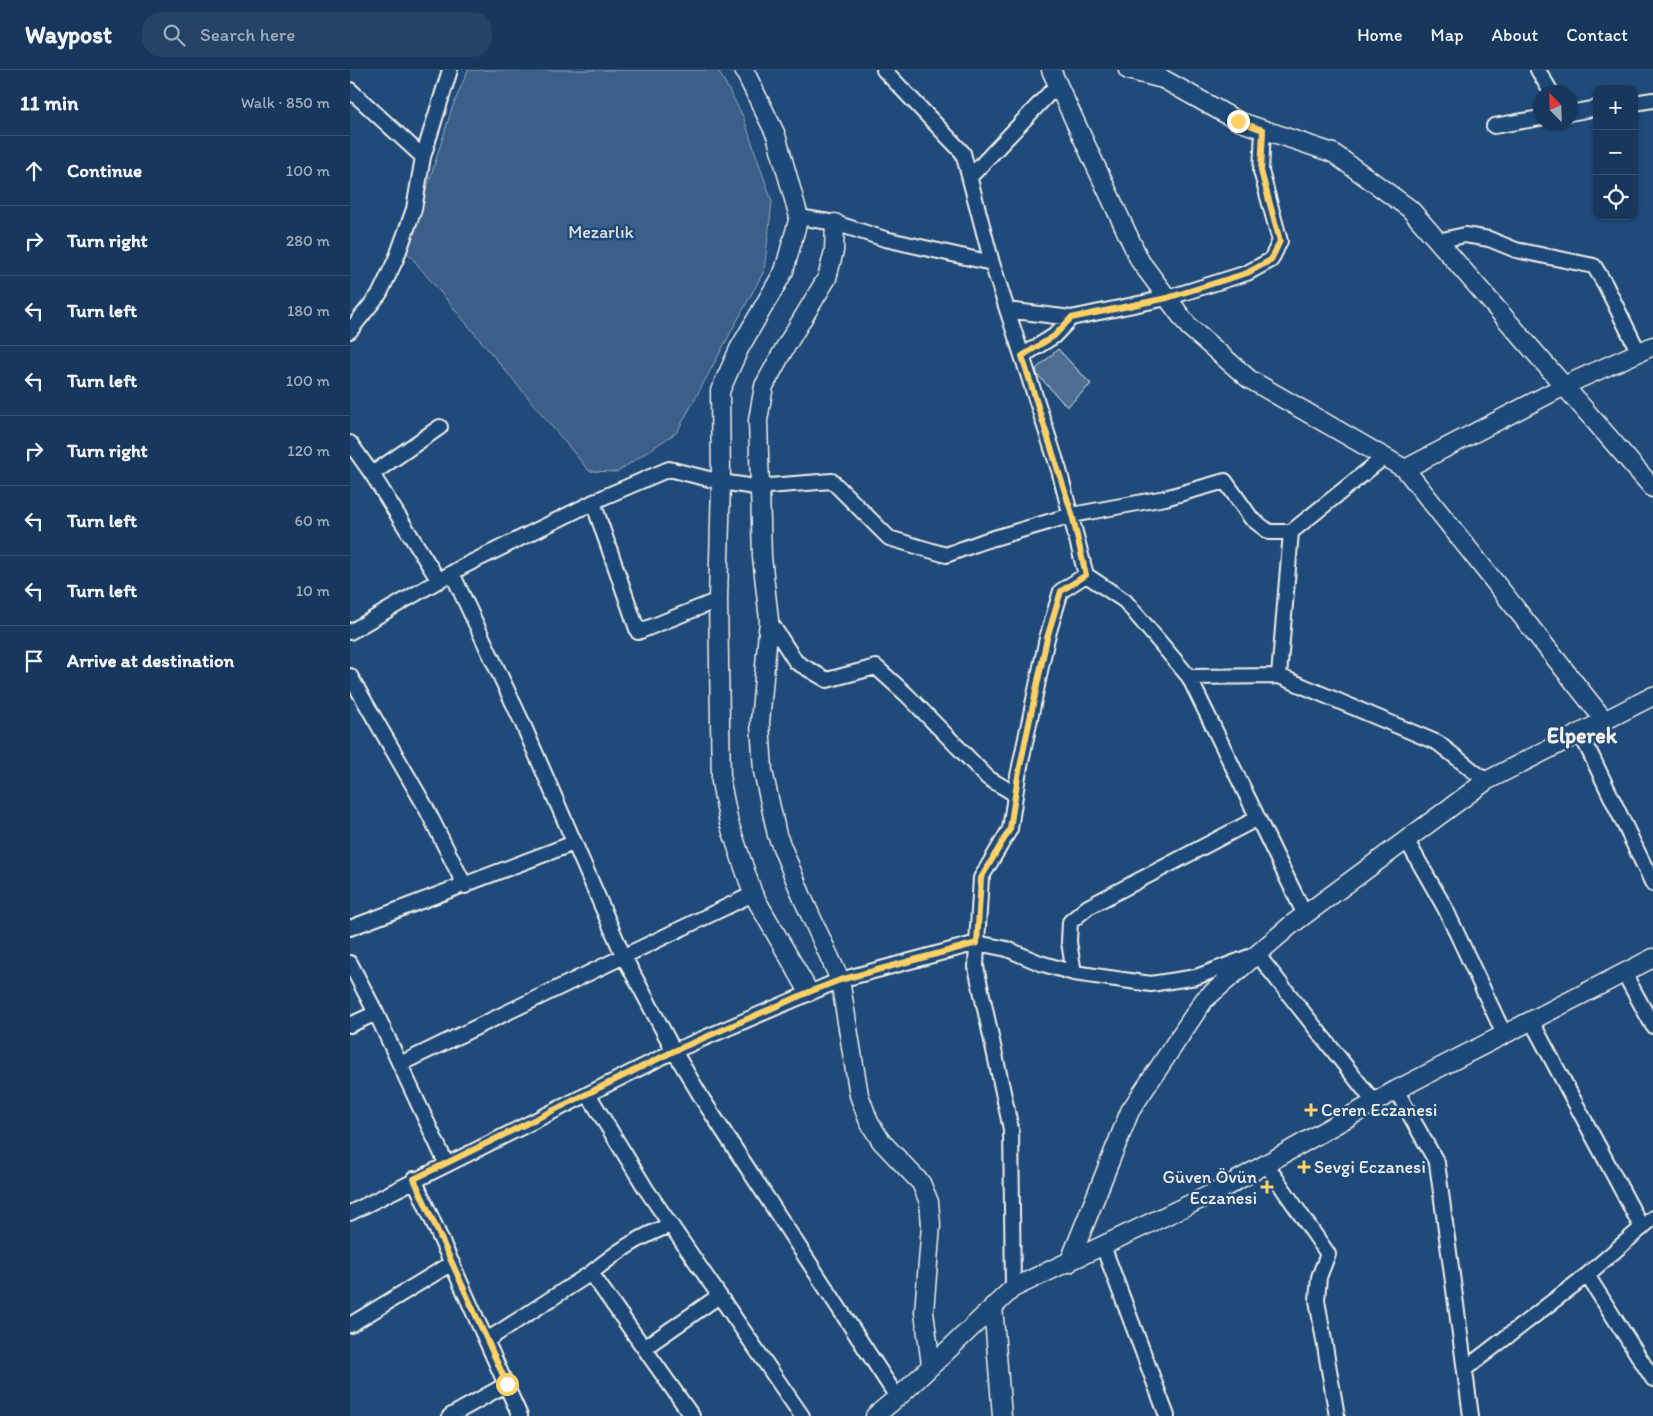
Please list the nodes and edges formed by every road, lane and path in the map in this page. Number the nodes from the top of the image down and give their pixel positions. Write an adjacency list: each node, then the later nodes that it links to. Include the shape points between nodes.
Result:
1 (450, 70): 16 (street)
2 (744, 70): 18 (street, via 776,135)
3 (884, 70): 17 (street, via 963,153)
4 (1128, 70): 15 (street, via 1163,79 1238,121)
5 (1538, 70): 7 (street)
6 (1054, 77): 17 (street); 22 (street, via 1140,261)
7 (1547, 85)
8 (350, 90): 16 (street)
9 (1653, 100): 10 (street)
10 (1638, 102)
11 (1593, 109): 12 (street)
12 (1578, 112)
13 (1533, 119): 14 (street)
14 (1494, 126)
15 (1263, 130): 20 (street, via 1333,153 1410,209); 22 (street, via 1261,171 1280,241 1271,260 1247,273)
16 (422, 156): 25 (street, via 414,209 396,259 380,293)
17 (970, 177): 21 (street)
18 (799, 218): 19 (street); 34 (street, via 784,271 739,349 720,391)
19 (835, 223): 21 (street, via 885,239); 35 (street, via 834,252 826,278 764,386 758,420)
20 (1438, 242): 26 (street, via 1466,235 1489,239 1516,250 1594,266); 28 (street)
21 (992, 263): 23 (street)
22 (1167, 298): 24 (street); 31 (street, via 1189,327 1249,379)
23 (1008, 310): 24 (street); 27 (street)
24 (1071, 318): 27 (street, via 1054,336)
25 (350, 331)
26 (1646, 349): 28 (street)
27 (1022, 356): 38 (street)
28 (1562, 386): 32 (street); 36 (street)
29 (440, 427): 33 (street)
30 (350, 443): 33 (street)
31 (1383, 458): 32 (street); 39 (street)
32 (1405, 469): 50 (street)
33 (372, 474): 42 (street)
34 (721, 482): 35 (street); 37 (street, via 669,469); 43 (street)
35 (759, 487): 38 (street, via 832,481 889,538 946,555); 44 (street)
36 (1653, 488)
37 (593, 502): 40 (street); 43 (street, via 638,632)
38 (1072, 514): 39 (street, via 1165,498 1225,481 1251,518 1268,532); 41 (street)
39 (1291, 532): 47 (street)
40 (452, 573): 42 (street); 56 (street)
41 (1086, 575): 48 (street, via 1125,601); 53 (street, via 1061,591 1047,638)
42 (439, 581): 45 (street)
43 (718, 600): 59 (street, via 721,782 729,823)
44 (768, 620): 53 (street, via 796,662 826,680 876,667 988,778); 69 (street, via 760,723 763,770 777,835)
45 (350, 632)
46 (350, 676): 58 (street, via 425,806)
47 (1279, 676): 48 (street); 52 (street, via 1438,743)
48 (1189, 677): 54 (street)
49 (1653, 696): 50 (street)
50 (1605, 721): 51 (street)
51 (1581, 734): 52 (street); 57 (street)
52 (1486, 781): 55 (street)
53 (1015, 794): 62 (street, via 1010,829 981,878)
54 (1258, 818): 60 (street); 67 (street, via 1088,906 1070,922 1069,942)
55 (1407, 841): 60 (street); 75 (street, via 1445,908)
56 (574, 843): 58 (street); 64 (street)
57 (1653, 884)
58 (465, 886): 61 (street)
59 (753, 894): 64 (street); 70 (street)
60 (1305, 915): 63 (street)
61 (350, 928)
62 (977, 943): 67 (street, via 1007,949 1040,964); 69 (street); 93 (street, via 976,967 1012,1129)
63 (1257, 954): 67 (street, via 1196,977 1151,984); 80 (street); 90 (street, via 1204,1000 1130,1111)
64 (623, 955): 76 (street); 77 (street)
65 (1653, 958): 68 (street)
66 (350, 963): 71 (street)
67 (1074, 973)
68 (1624, 973): 72 (street); 74 (street)
69 (840, 980): 70 (street); 99 (street, via 858,1095 868,1122 881,1141 921,1183 929,1202 931,1225 924,1312)
70 (809, 992): 76 (street)
71 (376, 1013): 73 (street); 77 (street)
72 (1532, 1022): 75 (street); 87 (street)
73 (350, 1025)
74 (1653, 1026)
75 (1504, 1034): 78 (street)
76 (674, 1051): 79 (street); 103 (street)
77 (400, 1064): 81 (street)
78 (1396, 1090): 80 (street); 100 (street, via 1436,1163)
79 (588, 1094): 81 (street); 86 (street)
80 (1374, 1102): 82 (street)
81 (446, 1163): 83 (street)
82 (1266, 1164): 88 (street, via 1222,1189); 111 (street, via 1328,1254 1319,1277 1317,1300)
83 (414, 1179): 84 (street); 89 (street)
84 (350, 1213)
85 (1653, 1218): 87 (street)
86 (671, 1225): 91 (street, via 643,1235); 94 (street)
87 (1642, 1228): 92 (street)
88 (1103, 1246): 90 (street); 110 (street)
89 (452, 1263): 96 (street); 97 (street)
90 (1069, 1263): 93 (street)
91 (591, 1273): 97 (street); 98 (street)
92 (1587, 1275): 100 (street); 101 (street)
93 (1013, 1288): 95 (street)
94 (719, 1296): 98 (street); 107 (street)
95 (993, 1306): 99 (street); 109 (street)
96 (350, 1325)
97 (487, 1340): 102 (street)
98 (644, 1348): 106 (street)
99 (931, 1365): 103 (street)
100 (1465, 1369): 112 (street)
101 (1653, 1379)
102 (507, 1384): 104 (street); 105 (street)
103 (897, 1397): 108 (street)
104 (450, 1416)
105 (520, 1416)
106 (692, 1416)
107 (802, 1416)
108 (875, 1416)
109 (1002, 1416)
110 (1167, 1416)
111 (1337, 1416)
112 (1472, 1416)

